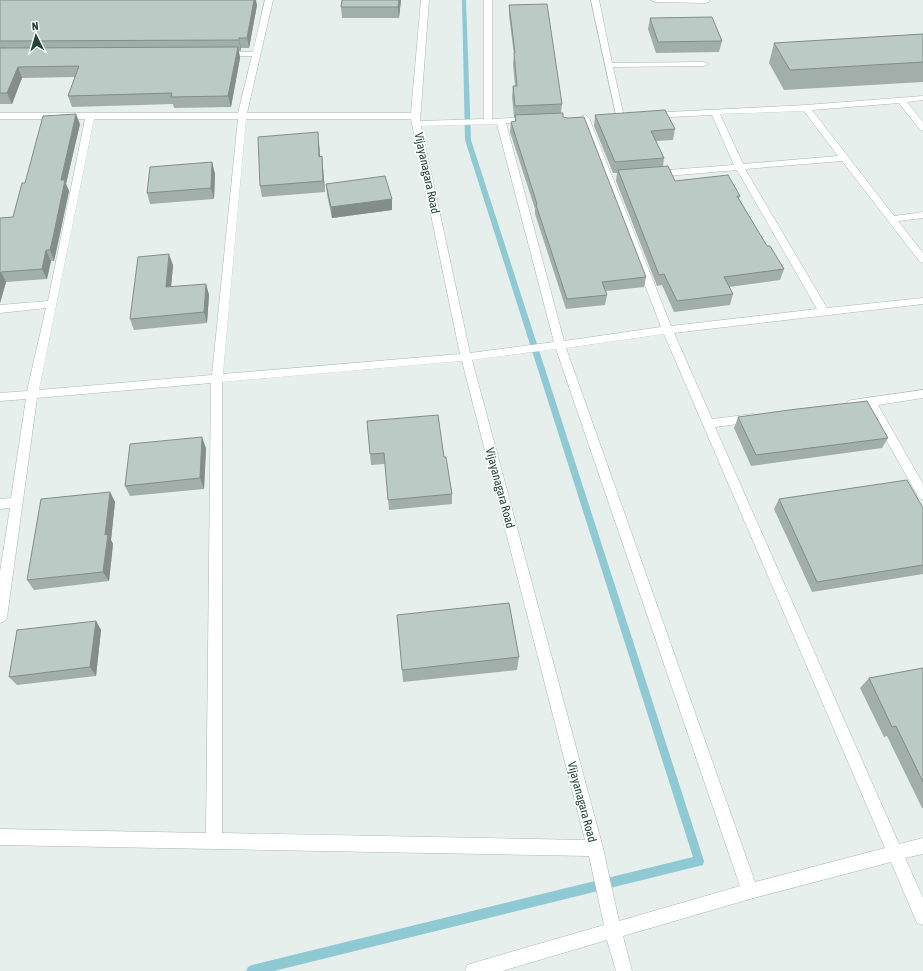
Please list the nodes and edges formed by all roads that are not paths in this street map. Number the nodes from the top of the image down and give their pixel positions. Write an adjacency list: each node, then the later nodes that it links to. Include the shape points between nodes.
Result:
1 (270, 0): 8 (street)
2 (425, 0): 21 (street, Vijayanagara Road)
3 (488, 0): 23 (street)
4 (595, 0): 10 (street)
5 (655, 0): 6 (street)
6 (706, 1)
7 (218, 54): 8 (street)
8 (257, 54): 17 (street)
9 (704, 64): 10 (street)
10 (609, 65): 19 (street)
11 (923, 98): 12 (street)
12 (901, 100): 13 (street); 25 (street)
13 (806, 108): 14 (street); 26 (street)
14 (715, 112): 18 (street); 27 (street)
15 (0, 116): 16 (street)
16 (90, 116): 17 (street); 33 (street)
17 (242, 116): 21 (street); 39 (street)
18 (644, 116)
19 (620, 117)
20 (585, 118): 36 (street, via 612,177)
21 (415, 120): 23 (street); 38 (street, Vijayanagara Road)
22 (539, 120): 24 (street)
23 (488, 121): 24 (street)
24 (500, 121): 37 (street)
25 (923, 128)
26 (844, 158): 27 (street); 30 (street)
27 (739, 166): 28 (street); 35 (street)
28 (647, 174)
29 (923, 215): 30 (street)
30 (891, 219): 31 (street)
31 (923, 260)
32 (923, 301): 35 (street)
33 (52, 304): 34 (street); 40 (street)
34 (0, 309)
35 (824, 312): 36 (street)
36 (667, 330): 37 (street); 46 (street)
37 (560, 345): 38 (street); 56 (street)
38 (466, 356): 39 (street); 54 (street, Vijayanagara Road)
39 (217, 377): 40 (street); 52 (street)
40 (32, 394): 42 (street); 48 (street)
41 (923, 394): 43 (street)
42 (0, 397)
43 (870, 401): 44 (street); 47 (street)
44 (839, 406)
45 (762, 417): 46 (street)
46 (708, 424): 55 (street)
47 (923, 495)
48 (16, 502): 49 (street); 50 (street)
49 (0, 504)
50 (0, 617)
51 (0, 837): 52 (street)
52 (214, 841): 54 (street)
53 (923, 846): 55 (street)
54 (594, 848): 58 (street, Vijayanagara Road)
55 (896, 854): 56 (street); 57 (street)
56 (750, 891): 58 (street)
57 (923, 917)
58 (612, 931): 59 (street); 60 (street, Vijayanagara Road)
59 (473, 971)
60 (624, 971)

